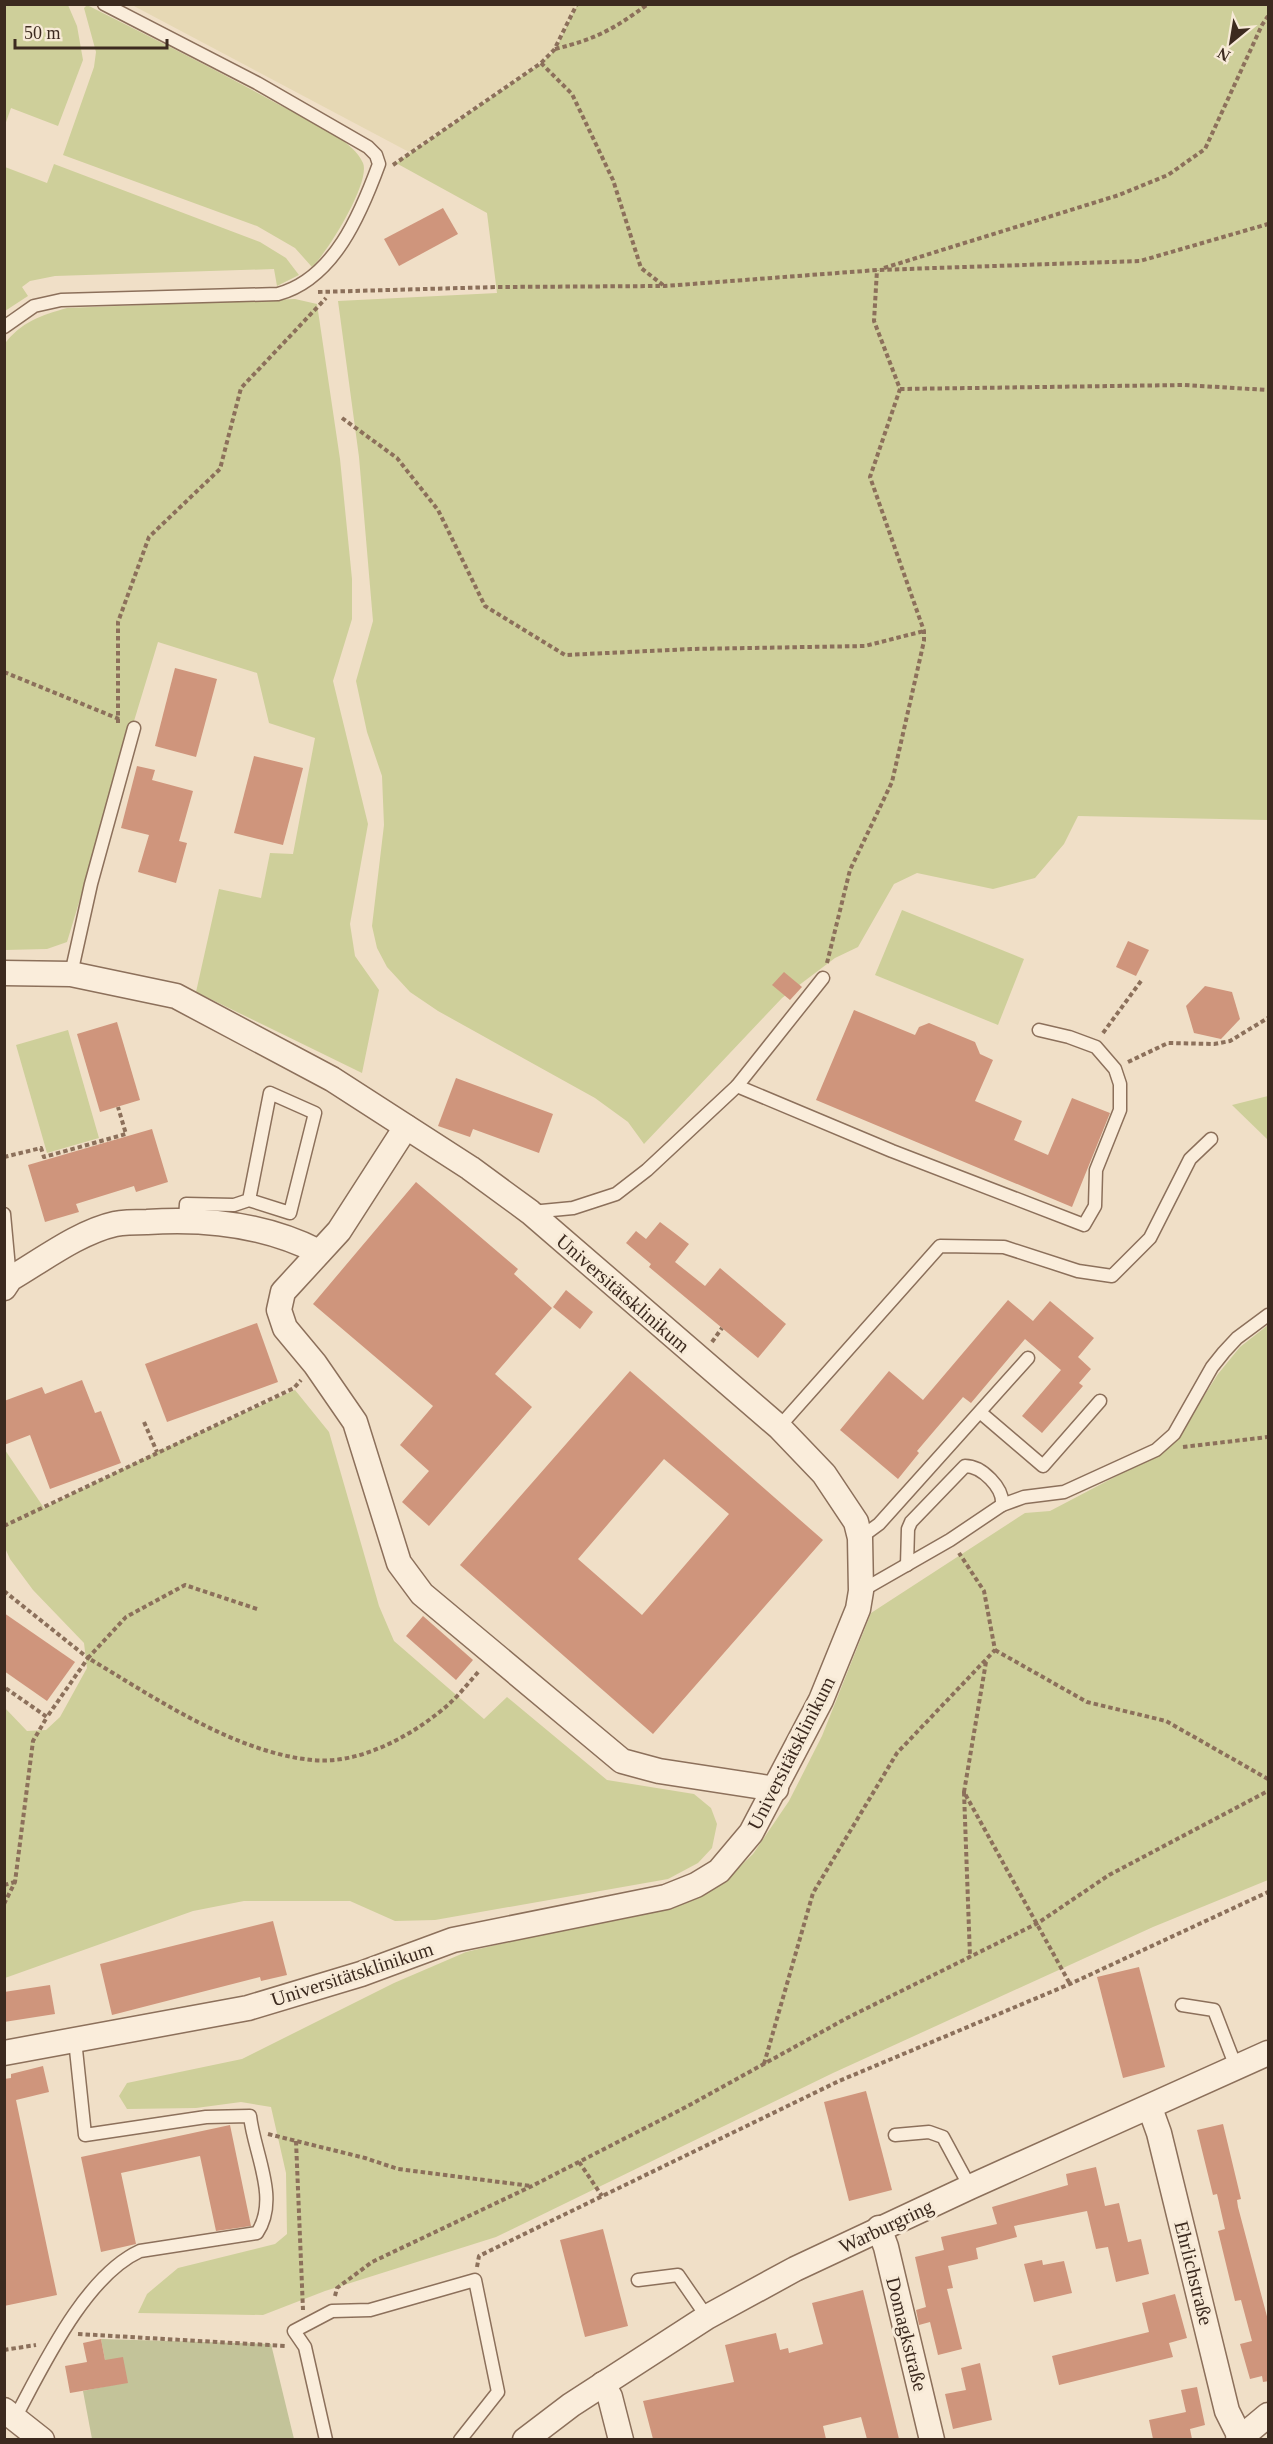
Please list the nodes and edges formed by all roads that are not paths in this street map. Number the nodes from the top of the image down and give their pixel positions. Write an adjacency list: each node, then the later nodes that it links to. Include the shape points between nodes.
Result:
1 (104, 4): 2 (lane, via 257,83 368,147 379,164 360,210 338,248 299,287 278,294 61,300 34,306)
2 (4, 327)
3 (135, 728): 5 (lane, via 91,884)
4 (4, 973): 5 (street, Universitätsklinikum)
5 (71, 974): 9 (street, Universitätsklinikum, via 176,996 332,1079)
6 (823, 978): 8 (lane, Universitätsklinikum)
7 (1039, 1030): 8 (lane, via 1096,1047 1115,1069 1122,1096 1096,1170 1095,1206 1084,1225)
8 (737, 1086): 12 (lane, Universitätsklinikum, via 616,1194 573,1208)
9 (406, 1127): 12 (street, Universitätsklinikum); 15 (street, via 339,1231)
10 (1211, 1139): 21 (lane, via 1190,1159 1150,1238 1112,1276 1078,1270 1004,1247 940,1246)
11 (249, 1200): 11 (lane, via 290,1213 315,1113 270,1094); 14 (lane, via 234,1204 186,1204)
12 (530, 1212): 21 (street, Universitätsklinikum)
13 (4, 1214): 16 (lane)
14 (185, 1219): 15 (street, via 289,1237); 16 (street, via 114,1224 67,1245)
15 (319, 1252): 26 (street, via 283,1292 279,1310 285,1328 354,1422 399,1563 422,1594 622,1761 659,1771)
16 (6, 1281)
17 (1269, 1315): 22 (lane, via 1224,1352 1174,1434 1156,1450 1064,1492 1024,1497)
18 (1028, 1358): 20 (lane)
19 (1100, 1401): 20 (lane, via 1043,1466)
20 (981, 1413): 23 (lane, via 970,1419 879,1524)
21 (779, 1427): 23 (street, Universitätsklinikum, via 824,1474 856,1522)
22 (1002, 1505): 24 (lane); 24 (lane, via 1000,1490 978,1469 964,1466 911,1522)
23 (860, 1538): 25 (street, Universitätsklinikum)
24 (908, 1564): 25 (lane)
25 (868, 1587): 26 (street, Universitätsklinikum)
26 (776, 1789): 28 (street, Universitätsklinikum, via 751,1833 719,1871 666,1897 453,1940 361,1974 248,2008)
27 (1182, 2005): 31 (lane, via 1214,2010)
28 (75, 2040): 29 (street, Universitätsklinikum); 39 (lane, via 85,2135 206,2117 250,2116 266,2190 266,2219 257,2233 140,2250 123,2258 60,2337)
29 (4, 2053)
30 (1269, 2053): 31 (street, Warburgring)
31 (1236, 2067): 32 (street, Warburgring)
32 (1150, 2108): 34 (street, Warburgring); 41 (street, Ehrlichstraße, via 1227,2410)
33 (895, 2134): 34 (lane, via 929,2132 943,2137)
34 (970, 2187): 35 (street, Warburgring)
35 (879, 2228): 37 (street, Warburgring); 47 (street, Domagkstraße)
36 (638, 2280): 37 (lane, via 678,2274)
37 (707, 2317): 38 (street, Warburgring)
38 (603, 2384): 45 (street, Warburgring); 46 (street)
39 (10, 2414): 42 (street)
40 (1269, 2415): 41 (street)
41 (1239, 2438)
42 (42, 2439)
43 (326, 2439): 44 (lane, via 305,2347 294,2331 333,2311 370,2310 475,2280 498,2392)
44 (460, 2439)
45 (525, 2439)
46 (621, 2439)
47 (932, 2439)

